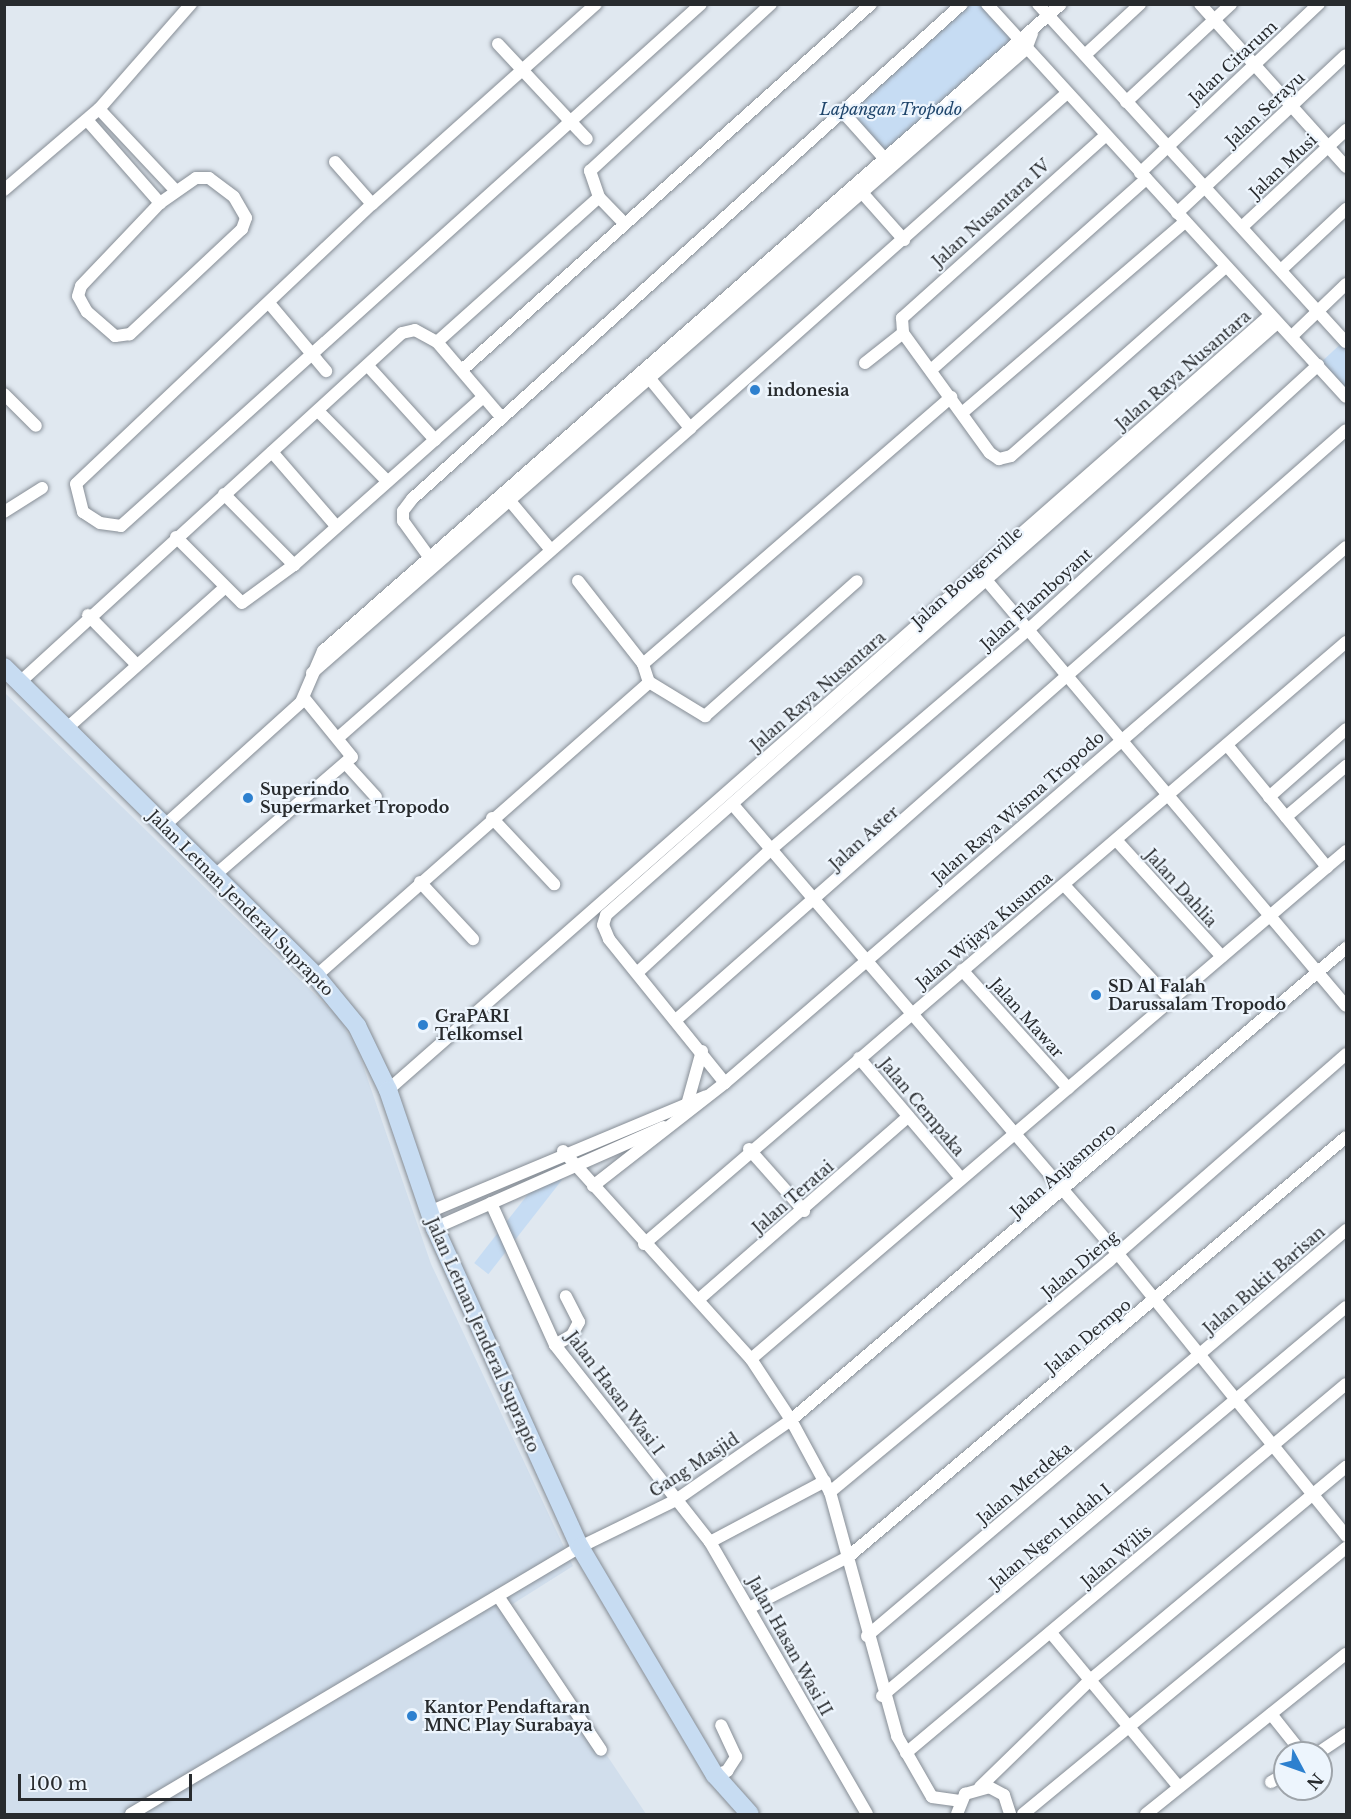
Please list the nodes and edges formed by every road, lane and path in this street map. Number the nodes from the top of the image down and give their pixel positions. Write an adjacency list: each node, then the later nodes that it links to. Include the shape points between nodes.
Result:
1 (191, 4): 25 (street)
2 (596, 4): 21 (street)
3 (700, 4): 28 (street)
4 (771, 4): 42 (street, via 594,166 588,177)
5 (871, 4): 47 (street)
6 (962, 4): 26 (street)
7 (987, 4): 17 (street)
8 (1038, 4): 14 (street)
9 (1061, 4): 14 (street)
10 (1140, 4): 18 (street)
11 (1200, 4): 15 (street)
12 (1231, 4): 15 (street)
13 (1318, 4): 20 (street, Jalan Citarum)
14 (1049, 16): 17 (street); 18 (street)
15 (1214, 20): 20 (street); 23 (street)
16 (498, 44): 21 (street)
17 (1022, 44): 22 (street); 34 (street); 39 (street)
18 (1085, 55): 23 (street)
19 (1347, 55): 24 (street, Jalan Serayu)
20 (1252, 67): 24 (street); 32 (street, Jalan Citarum)
21 (522, 71): 28 (street); 44 (street)
22 (1067, 93): 30 (street); 49 (street)
23 (1126, 102): 32 (street)
24 (1291, 107): 33 (street); 38 (street, Jalan Serayu)
25 (99, 108): 27 (street); 41 (street)
26 (841, 110): 34 (street); 74 (street)
27 (87, 120): 40 (street); 43 (street)
28 (571, 122): 31 (street); 60 (street)
29 (1347, 130): 33 (street, Jalan Musi)
30 (1105, 136): 37 (street); 56 (street, Jalan Nusantara IV, via 902,318)
31 (587, 139)
32 (1169, 143): 37 (street, Jalan Citarum); 38 (street)
33 (1327, 147): 36 (street); 48 (street, Jalan Musi)
34 (884, 158): 39 (street)
35 (335, 162): 44 (street)
36 (1347, 167)
37 (1143, 176): 46 (street); 65 (street, Jalan Citarum)
38 (1207, 186): 46 (street, Jalan Serayu); 48 (street)
39 (858, 188): 49 (street); 67 (street)
40 (4, 190)
41 (175, 190): 43 (street); 43 (street, via 196,178 220,184 243,209 242,229 130,334 115,336 87,312 78,296 81,286)
42 (598, 196): 47 (street); 58 (street)
43 (160, 203)
44 (372, 204): 53 (street)
45 (1347, 209): 51 (street)
46 (1181, 218): 50 (street); 73 (street, Jalan Serayu)
47 (623, 222): 64 (street)
48 (1243, 226): 51 (street)
49 (904, 240): 76 (street)
50 (1224, 268): 55 (street); 73 (street, via 1007,459 990,453)
51 (1282, 269): 54 (street)
52 (1347, 284): 54 (street)
53 (268, 303): 60 (street); 60 (street, via 76,484 83,512 100,523 121,526)
54 (1318, 311): 57 (street); 59 (street)
55 (1273, 322): 57 (street); 94 (street, Jalan Bougenville); 148 (street, Jalan Raya Nusantara)
56 (903, 333): 61 (street); 65 (street)
57 (1294, 334): 62 (street)
58 (437, 342): 63 (street, via 408,330); 64 (street)
59 (1347, 342)
60 (312, 355): 66 (street)
61 (865, 363)
62 (1318, 365): 68 (street); 97 (street, Jalan Flamboyant)
63 (368, 366): 72 (street); 78 (street)
64 (462, 370): 70 (street)
65 (931, 370): 71 (street)
66 (326, 371)
67 (646, 374): 76 (street); 83 (street); 89 (street)
68 (1344, 388)
69 (4, 394): 75 (street)
70 (483, 397): 74 (street); 78 (street)
71 (951, 397): 73 (street); 100 (street)
72 (318, 411): 79 (street); 80 (street)
73 (962, 413)
74 (502, 418): 89 (street, via 402,511 403,521)
75 (36, 426)
76 (690, 428): 88 (street)
77 (1347, 430): 103 (street, Jalan Aster)
78 (435, 440): 80 (street)
79 (272, 452): 82 (street); 85 (street)
80 (387, 481): 85 (street)
81 (42, 488): 84 (street)
82 (224, 494): 86 (street); 90 (street)
83 (510, 501): 88 (street); 91 (street)
84 (4, 512)
85 (336, 526): 90 (street)
86 (176, 537): 95 (street); 96 (street)
87 (1347, 547): 110 (street, Jalan Raya Wisma Tropodo)
88 (551, 550): 109 (street)
89 (428, 556): 91 (street); 102 (street, via 323,651)
90 (294, 566): 95 (street, via 242,603)
91 (437, 567): 102 (street)
92 (857, 580): 104 (street, via 705,716)
93 (578, 581): 100 (street, via 613,632)
94 (987, 581): 97 (street); 117 (street, Jalan Bougenville)
95 (224, 588): 99 (street)
96 (88, 615): 99 (street); 105 (street)
97 (1028, 630): 103 (street); 122 (street, Jalan Flamboyant)
98 (1345, 646): 111 (street, Jalan Wijaya Kusuma)
99 (136, 664): 107 (street)
100 (643, 664): 104 (street)
101 (4, 667): 105 (main road, Jalan Letnan Jenderal Suprapto)
102 (312, 673): 106 (street)
103 (1068, 678): 110 (street); 129 (street, Jalan Aster)
104 (649, 682): 118 (street)
105 (19, 683): 107 (main road, Jalan Letnan Jenderal Suprapto)
106 (304, 698): 109 (street); 120 (street)
107 (66, 729): 120 (main road, Jalan Letnan Jenderal Suprapto)
108 (1347, 729): 116 (street)
109 (340, 736): 112 (street, via 352,753)
110 (1121, 740): 114 (street); 134 (street, Jalan Raya Wisma Tropodo)
111 (1227, 745): 114 (street, Jalan Wijaya Kusuma); 116 (street)
112 (347, 765): 115 (street); 125 (street)
113 (1347, 766): 119 (street)
114 (1169, 796): 121 (street, Jalan Wijaya Kusuma); 130 (street)
115 (376, 797)
116 (1269, 797): 119 (street)
117 (734, 806): 122 (street); 137 (street, Jalan Bougenville, via 614,904 603,922 604,932)
118 (492, 818): 126 (street); 127 (street)
119 (1286, 818): 124 (street)
120 (164, 826): 125 (main road, Jalan Letnan Jenderal Suprapto)
121 (1117, 841): 128 (street, Jalan Wijaya Kusuma); 133 (street, Jalan Dahlia)
122 (769, 851): 129 (street); 137 (street, Jalan Flamboyant)
123 (1347, 851): 124 (street)
124 (1327, 867): 130 (street)
125 (214, 876): 138 (main road, Jalan Letnan Jenderal Suprapto)
126 (420, 882): 131 (street); 138 (street)
127 (554, 884)
128 (1064, 885): 135 (street, Jalan Wijaya Kusuma); 139 (street)
129 (815, 904): 134 (street); 142 (street, Jalan Aster)
130 (1270, 915): 133 (street); 136 (street)
131 (473, 939)
132 (1347, 948): 136 (street, Jalan Anjasmoro)
133 (1222, 957): 139 (street)
134 (866, 959): 141 (street); 146 (street, Jalan Raya Wisma Tropodo)
135 (962, 969): 141 (street, Jalan Wijaya Kusuma); 147 (street, Jalan Mawar)
136 (1318, 971): 140 (street); 160 (street, Jalan Anjasmoro)
137 (638, 972): 142 (street)
138 (316, 976): 148 (main road, Jalan Letnan Jenderal Suprapto, via 357,1026)
139 (1171, 1000): 147 (street)
140 (1347, 1006)
141 (910, 1012): 145 (street, Jalan Wijaya Kusuma); 153 (street)
142 (677, 1019): 143 (street)
143 (702, 1051): 146 (street); 150 (street)
144 (1347, 1054): 166 (street, Jalan Dieng)
145 (859, 1058): 151 (street, Jalan Cempaka); 155 (street, Jalan Wijaya Kusuma)
146 (725, 1083): 149 (street, Jalan Raya Wisma Tropodo)
147 (1068, 1088): 153 (street)
148 (388, 1090): 163 (main road, Jalan Letnan Jenderal Suprapto)
149 (712, 1093): 150 (street); 152 (street)
150 (688, 1101): 156 (street)
151 (908, 1118): 158 (street, Jalan Cempaka); 162 (street, Jalan Teratai)
152 (682, 1120): 157 (street); 159 (street)
153 (1014, 1134): 158 (street); 160 (street)
154 (1347, 1137): 169 (street, Jalan Dempo)
155 (749, 1149): 162 (street); 165 (street, Jalan Wijaya Kusuma)
156 (563, 1151): 157 (street); 163 (street)
157 (575, 1165): 159 (street); 161 (street)
158 (960, 1177): 173 (street)
159 (593, 1186): 165 (street)
160 (1065, 1191): 166 (street); 176 (street, Jalan Anjasmoro)
161 (491, 1203): 163 (street); 171 (street, Jalan Hasan Wasi I)
162 (804, 1211): 168 (street, Jalan Teratai)
163 (432, 1220): 184 (main road, Jalan Letnan Jenderal Suprapto)
164 (1347, 1230): 172 (street, Jalan Bukit Barisan)
165 (644, 1244): 168 (street)
166 (1118, 1254): 169 (street); 179 (street, Jalan Dieng)
167 (566, 1296): 171 (street, via 579,1322 572,1335)
168 (698, 1299): 173 (street)
169 (1156, 1300): 172 (street); 186 (street, Jalan Dempo)
170 (1347, 1307): 175 (street, Jalan Ngen Indah I)
171 (555, 1345): 181 (street, Jalan Hasan Wasi I)
172 (1202, 1354): 175 (street); 190 (street, Jalan Merdeka)
173 (751, 1359): 176 (street)
174 (1347, 1384): 177 (street, Jalan Wilis)
175 (1237, 1399): 177 (street); 193 (street, Jalan Ngen Indah I)
176 (795, 1417): 179 (street); 181 (street, Gang Masjid)
177 (1272, 1446): 180 (street); 189 (street, Jalan Wilis)
178 (1347, 1467): 180 (street)
179 (828, 1486): 183 (street, Jalan Dieng); 186 (street)
180 (1312, 1496): 182 (street); 192 (street)
181 (676, 1500): 183 (street, Jalan Hasan Wasi II); 184 (street, Gang Masjid)
182 (1347, 1536)
183 (710, 1542): 188 (street, Jalan Hasan Wasi II)
184 (580, 1547): 187 (street, Gang Masjid); 202 (main road, Jalan Letnan Jenderal Suprapto)
185 (1347, 1548): 196 (street)
186 (848, 1557): 188 (street, Jalan Dempo); 190 (street)
187 (498, 1596): 200 (street); 207 (street, Gang Masjid)
188 (751, 1607): 209 (street, Jalan Hasan Wasi II)
189 (1051, 1633): 192 (street); 201 (street, Jalan Wilis)
190 (867, 1636): 193 (street)
191 (1347, 1654): 194 (street)
192 (1090, 1680): 196 (street); 203 (street)
193 (882, 1696): 201 (street)
194 (1271, 1714): 198 (street); 204 (street)
195 (721, 1725): 202 (street, via 736,1756 727,1771)
196 (1129, 1727): 204 (street); 211 (street)
197 (1347, 1734): 199 (street)
198 (1292, 1741)
199 (1333, 1743)
200 (601, 1750)
201 (906, 1753): 205 (street, via 932,1797)
202 (715, 1775): 208 (main road, Jalan Letnan Jenderal Suprapto)
203 (980, 1787): 205 (street); 210 (street, via 1004,1795)
204 (1179, 1787): 212 (street)
205 (960, 1801): 206 (street)
206 (957, 1814)
207 (131, 1815)
208 (750, 1815)
209 (867, 1815)
210 (1010, 1815)
211 (1023, 1815)
212 (1146, 1815)

